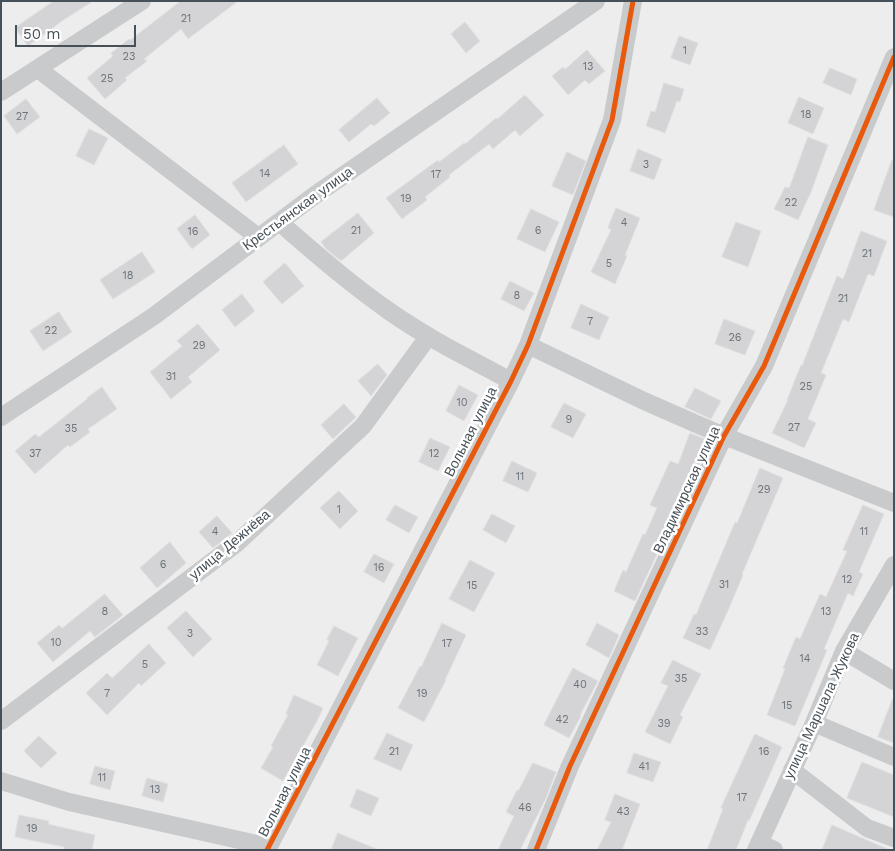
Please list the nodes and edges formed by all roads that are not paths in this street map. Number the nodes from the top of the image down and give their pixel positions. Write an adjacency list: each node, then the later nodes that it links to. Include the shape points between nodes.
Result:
1 (142, 1): 5 (street)
2 (596, 1): 7 (street, Крестьянская улица)
3 (633, 1): 10 (street, Вольная улица, via 612,120)
4 (894, 57): 13 (street, Владимирская улица, via 764,366)
5 (38, 68): 6 (street); 8 (street)
6 (1, 92)
7 (279, 222): 8 (street, Крестьянская улица); 9 (street, via 347,280)
8 (258, 237): 12 (street, Крестьянская улица, via 154,316)
9 (428, 337): 11 (street); 18 (street, улица Дежнёва, via 363,426 237,543)
10 (528, 345): 11 (street, Вольная улица); 13 (street)
11 (511, 381): 25 (street, Вольная улица)
12 (1, 417)
13 (724, 436): 14 (street); 26 (street, Владимирская улица, via 570,766)
14 (894, 503)
15 (894, 565): 16 (street, улица Маршала Жукова)
16 (844, 651): 17 (street); 19 (street, улица Маршала Жукова)
17 (894, 681)
18 (1, 721)
19 (814, 723): 20 (street); 21 (street, улица Маршала Жукова)
20 (894, 756)
21 (792, 770): 23 (street, via 867,828); 24 (street, улица Маршала Жукова)
22 (1, 781): 25 (street, via 69,802)
23 (894, 838)
24 (763, 848)
25 (268, 849)
26 (536, 850)

